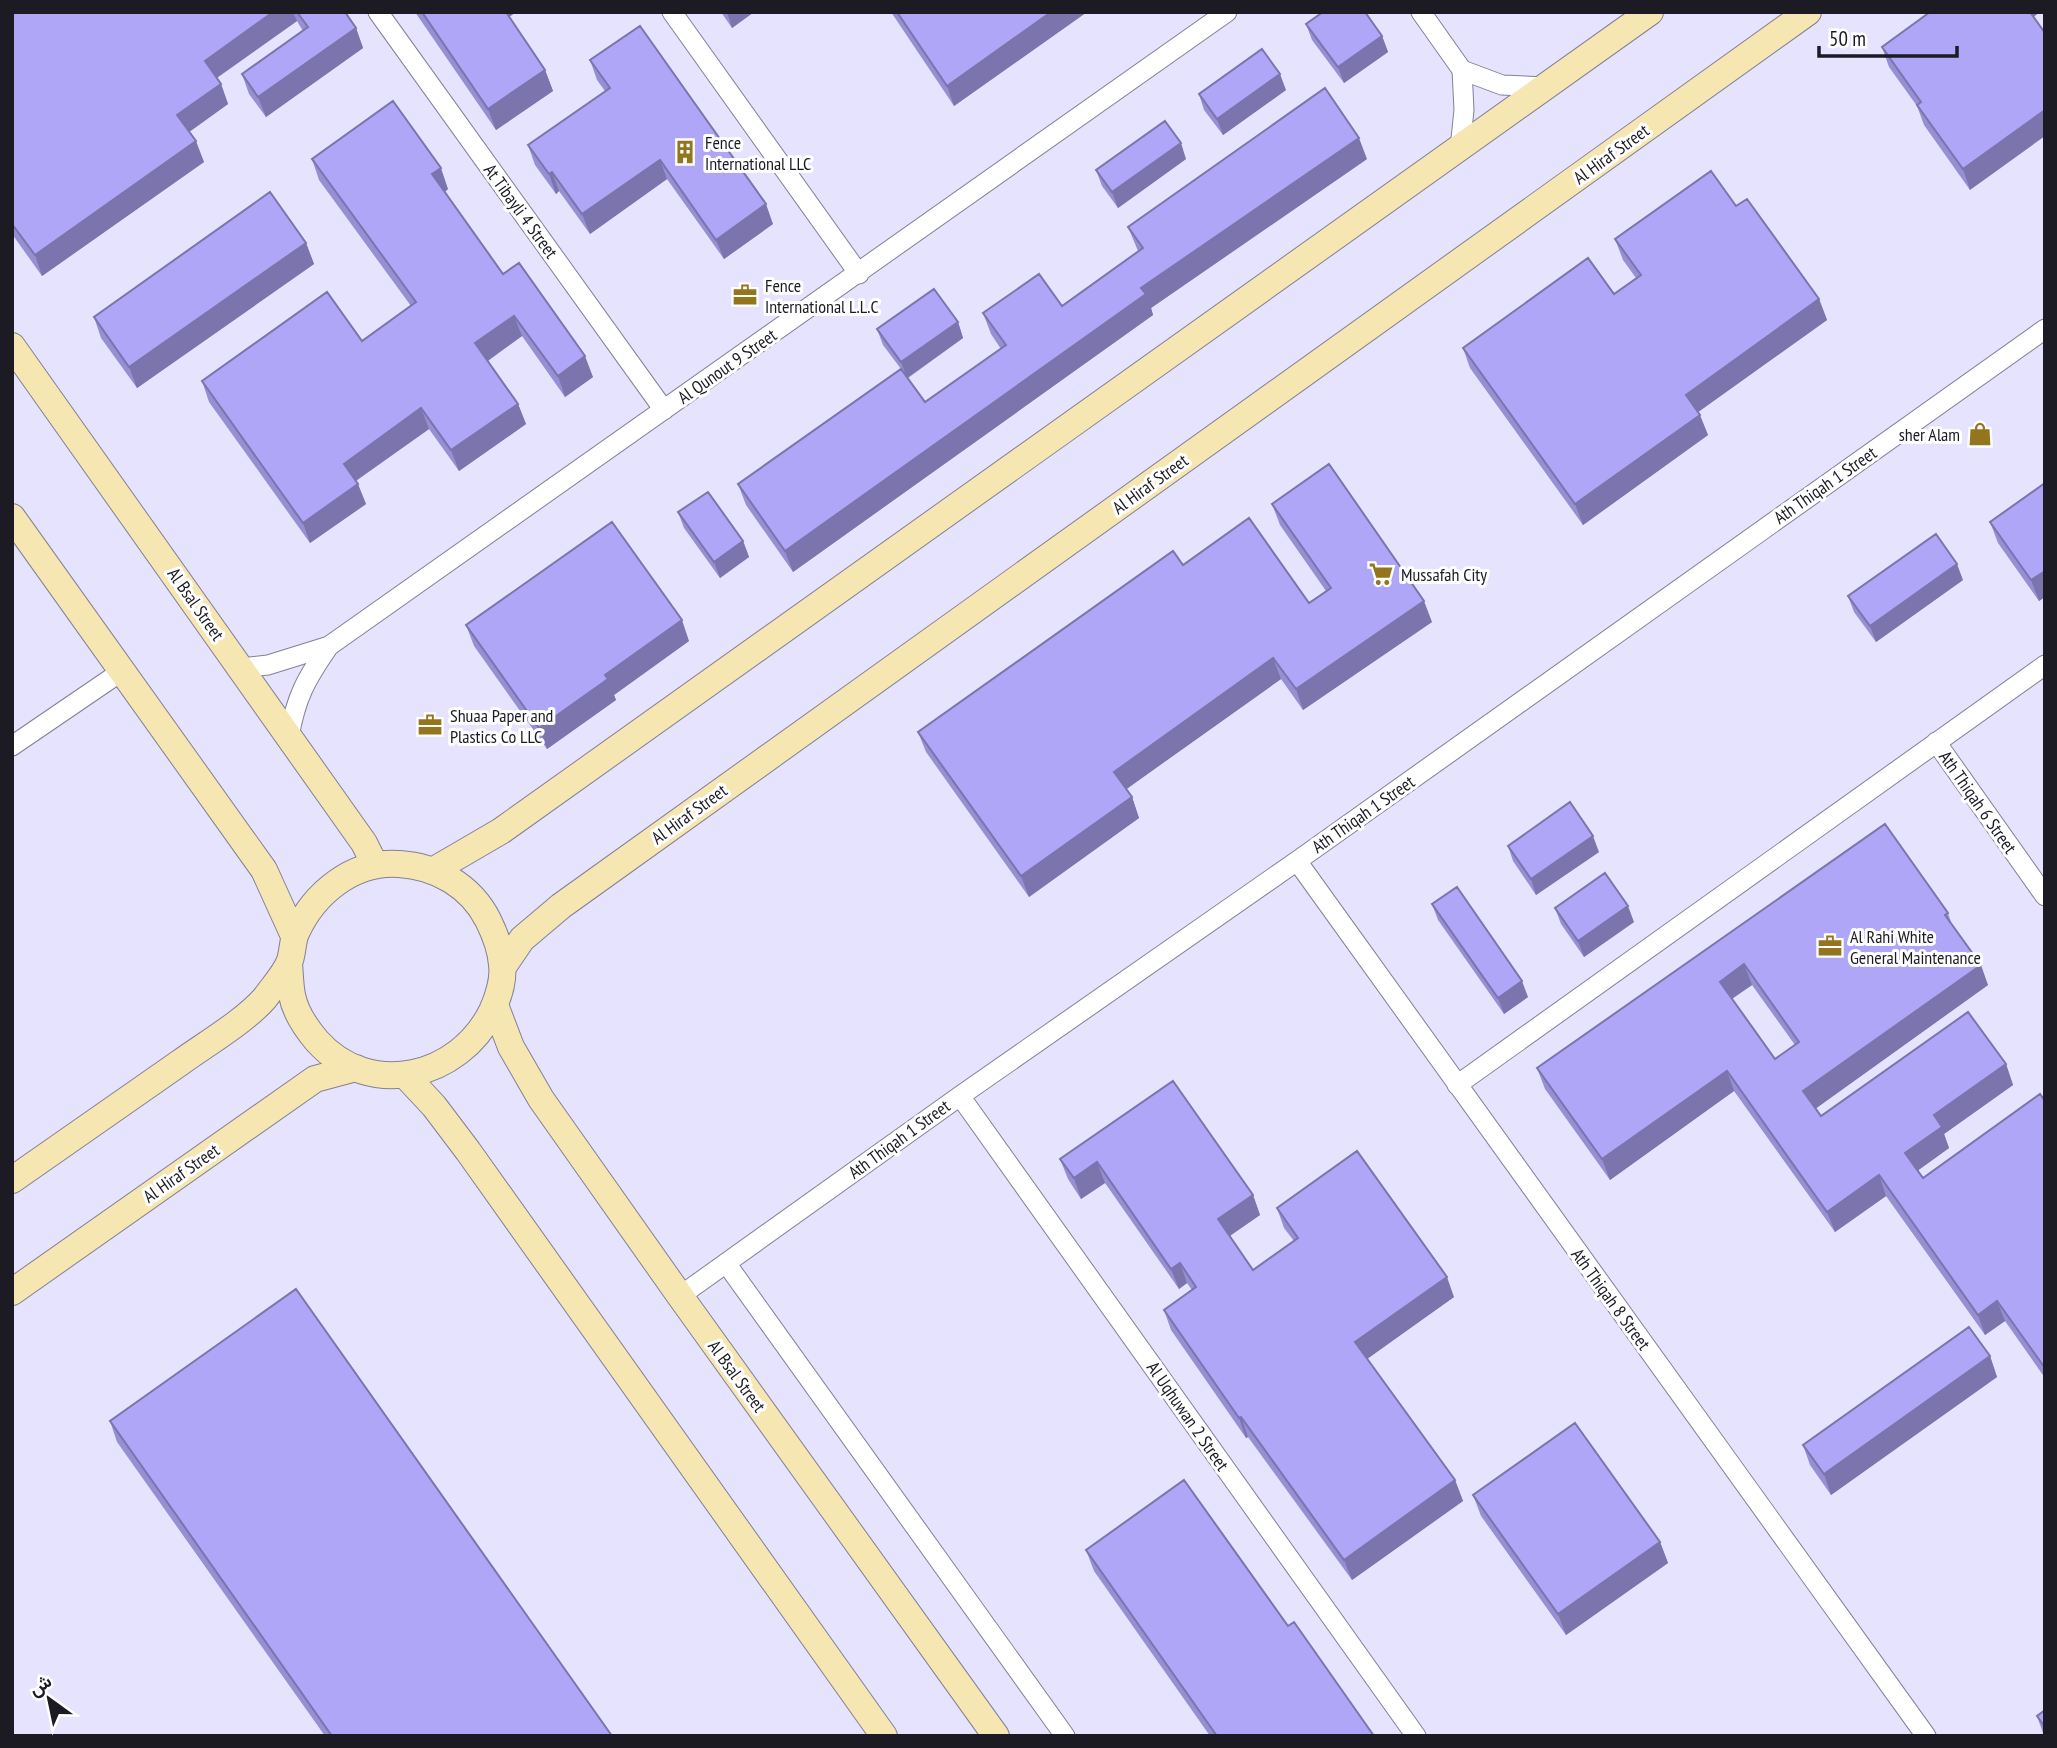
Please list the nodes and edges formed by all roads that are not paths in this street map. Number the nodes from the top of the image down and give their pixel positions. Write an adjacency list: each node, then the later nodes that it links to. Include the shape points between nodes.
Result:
1 (378, 12): 13 (street, At Tibayli 4 Street)
2 (672, 12): 10 (street)
3 (1227, 12): 10 (street, Al Qunout 9 Street)
4 (1421, 12): 7 (street)
5 (1650, 12): 8 (street)
6 (1808, 12): 28 (street, Al Hiraf Street, via 561,906 522,939)
7 (1462, 70): 8 (street, via 1502,85); 9 (street)
8 (1545, 87): 9 (street)
9 (1460, 148): 24 (street, via 500,831)
10 (859, 274): 13 (street, Al Qunout 9 Street)
11 (2045, 329): 22 (street, Ath Thiqah 1 Street)
12 (12, 346): 17 (street, Al Bsal Street)
13 (664, 410): 15 (street, Al Qunout 9 Street)
14 (12, 517): 18 (street)
15 (329, 646): 17 (street, Al Qunout 9 Street, via 268,665); 19 (street, Al Qunout 9 Street, via 307,677 294,707)
16 (2045, 665): 20 (street)
17 (241, 668): 19 (street, Al Bsal Street)
18 (122, 671): 21 (street); 26 (street, via 264,870)
19 (289, 737): 23 (street, Al Bsal Street)
20 (1936, 743): 25 (street, Ath Thiqah 6 Street); 32 (street)
21 (12, 746)
22 (1297, 861): 32 (street, Ath Thiqah 8 Street); 33 (street, Ath Thiqah 1 Street)
23 (375, 865): 24 (street, via 395,863); 26 (street, via 349,874 325,890 306,911)
24 (434, 870): 28 (street, via 461,886 482,909 496,937)
25 (2045, 895)
26 (294, 936): 27 (street)
27 (289, 964): 30 (street, via 292,997 305,1027 327,1052); 34 (street, via 263,1000 228,1028)
28 (503, 967): 29 (street)
29 (495, 1005): 31 (street, via 469,1045 450,1060); 37 (street, Al Bsal Street, via 511,1047 541,1099)
30 (356, 1068): 31 (street, via 380,1075); 36 (street, Al Hiraf Street, via 315,1079)
31 (405, 1075): 38 (street, via 468,1151)
32 (1457, 1085): 42 (street, Ath Thiqah 8 Street)
33 (960, 1096): 35 (street, Ath Thiqah 1 Street); 41 (street, Al Uqhuwan 2 Street)
34 (12, 1180)
35 (726, 1263): 37 (street, Ath Thiqah 1 Street); 40 (street)
36 (12, 1292)
37 (680, 1296): 39 (street, Al Bsal Street)
38 (884, 1736)
39 (996, 1736)
40 (1065, 1736)
41 (1416, 1736)
42 (1926, 1736)

